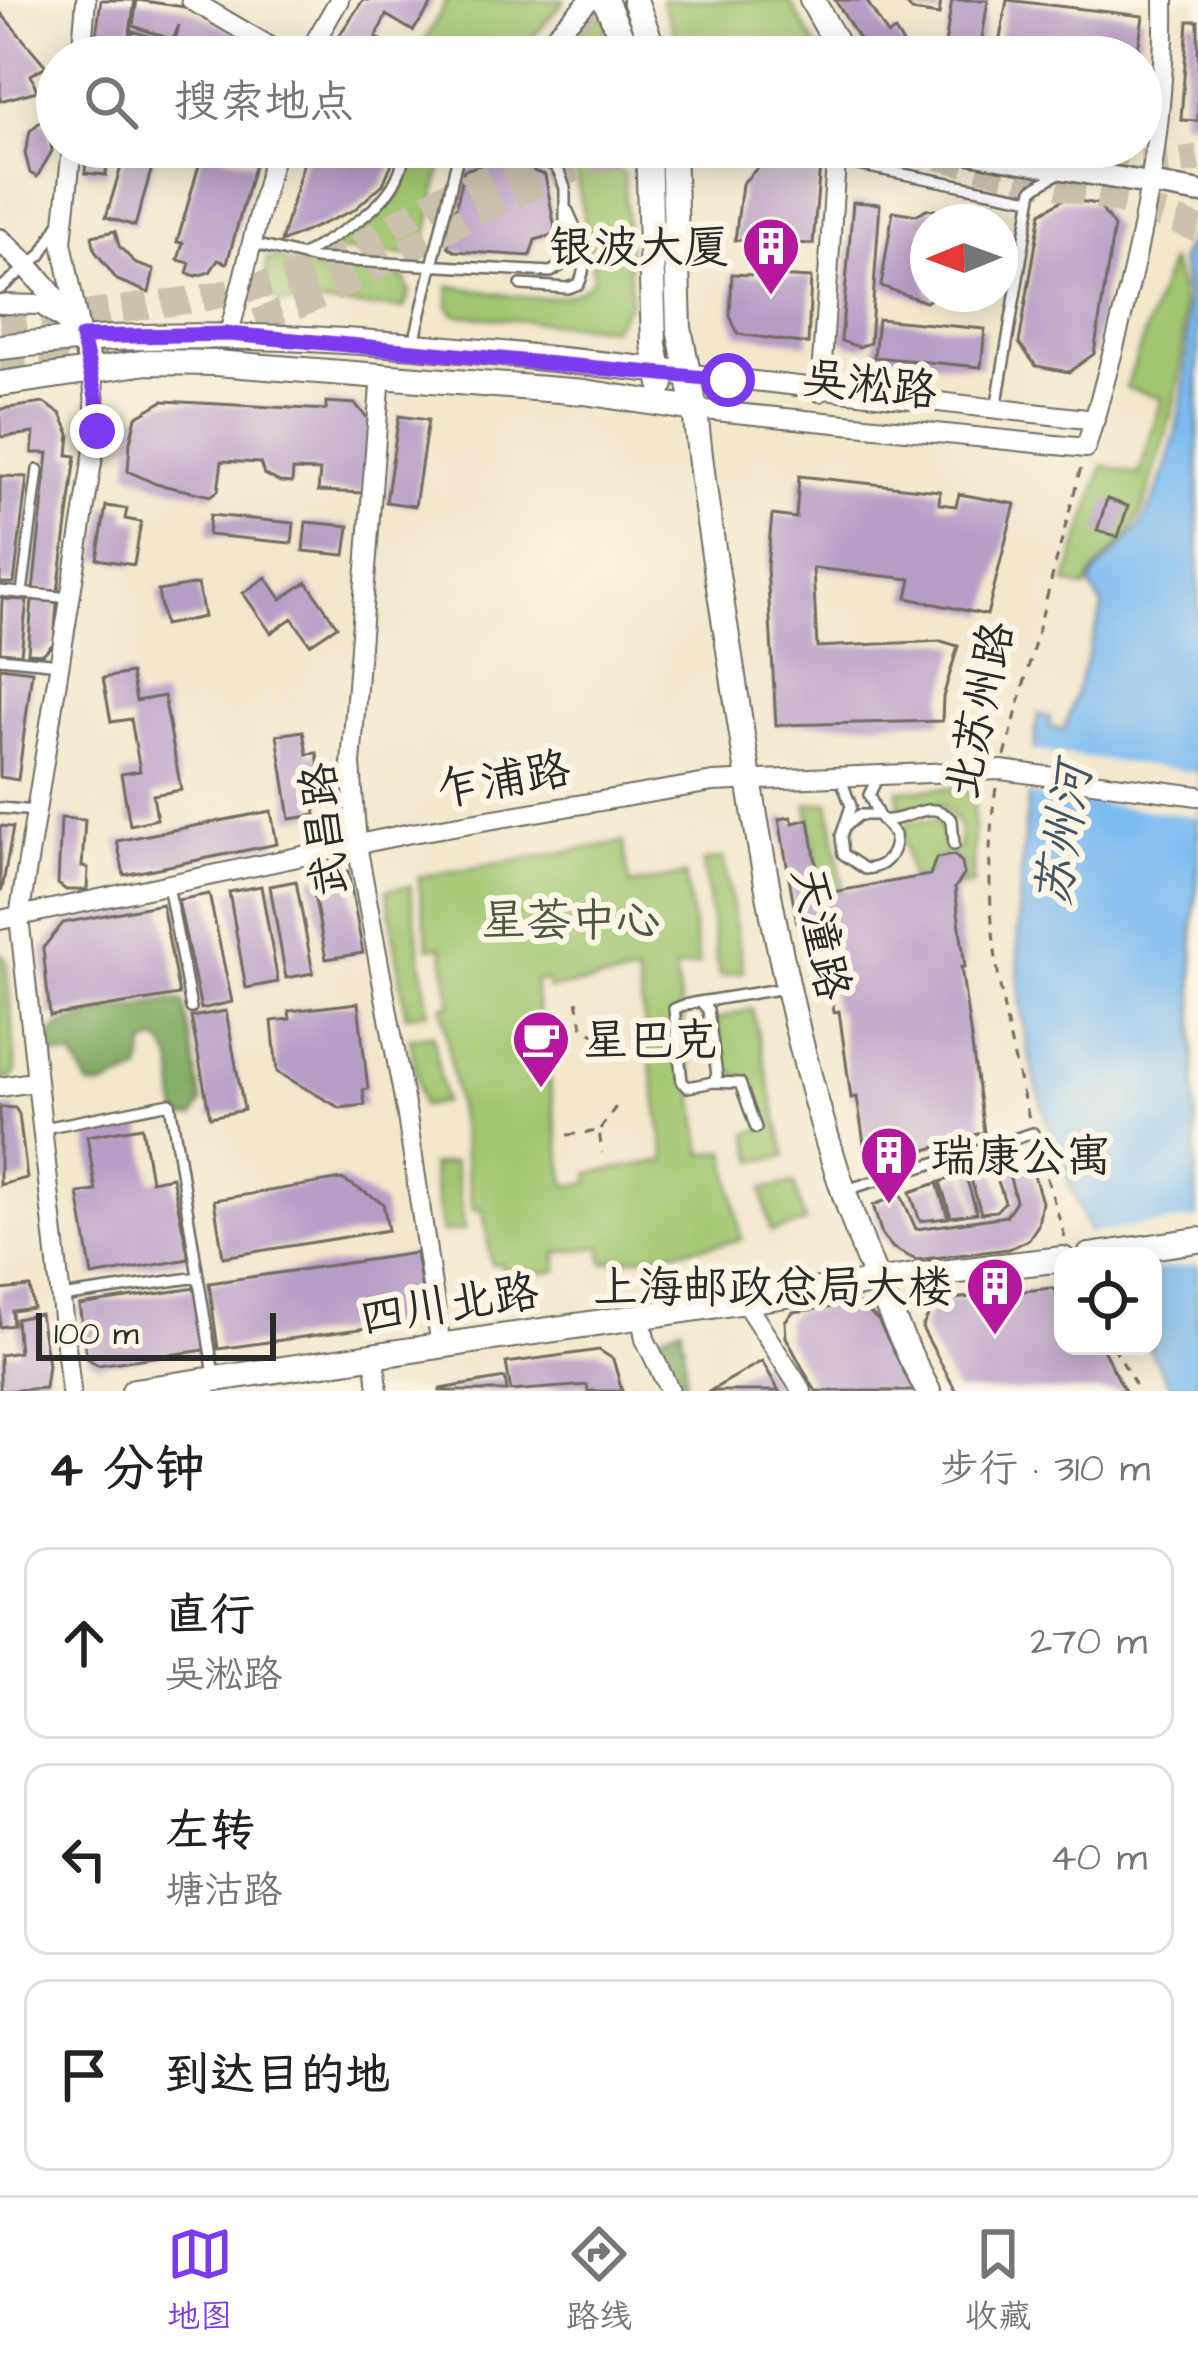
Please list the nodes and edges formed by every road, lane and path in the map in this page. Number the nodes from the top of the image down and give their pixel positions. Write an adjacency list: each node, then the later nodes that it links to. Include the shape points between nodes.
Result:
1 (86, 0): 9 (street)
2 (191, 0): 10 (street)
3 (339, 0): 11 (street)
4 (590, 0): 12 (street)
5 (604, 0): 13 (main road)
6 (635, 0): 14 (main road)
7 (812, 0): 15 (main road)
8 (1164, 0): 16 (street)
9 (83, 36)
10 (252, 36)
11 (318, 36)
12 (554, 36)
13 (621, 36)
14 (648, 36)
15 (832, 36)
16 (1162, 87)
17 (70, 168): 33 (street)
18 (271, 168): 35 (street)
19 (401, 168): 36 (lane, via 384,200)
20 (455, 168): 38 (lane)
21 (555, 168): 32 (lane)
22 (648, 168): 47 (main road, 天潼路, via 652,325)
23 (673, 168): 47 (main road, 天潼路)
24 (836, 168): 50 (street)
25 (897, 168): 31 (lane)
26 (1044, 168): 28 (street)
27 (1154, 168): 29 (street)
28 (1064, 172): 29 (street); 31 (lane, via 1046,177)
29 (1152, 185): 30 (street); 53 (street)
30 (1198, 192)
31 (1031, 199): 52 (lane)
32 (566, 206): 38 (lane, via 565,262 551,272); 39 (lane, via 584,255 579,284)
33 (65, 215): 37 (lane); 43 (street, via 66,276)
34 (0, 240): 37 (street)
35 (251, 244): 36 (lane); 42 (street)
36 (304, 254): 38 (lane)
37 (29, 267): 40 (lane); 43 (street)
38 (432, 267): 45 (lane)
39 (521, 284)
40 (0, 290)
41 (0, 304): 43 (street, via 41,305)
42 (229, 334): 43 (main road, 吴淞路); 45 (main road, 吴淞路)
43 (82, 337): 44 (main road, 吴淞路); 46 (street)
44 (0, 347)
45 (412, 348): 47 (main road, 吴淞路)
46 (92, 368): 48 (main road, 吴淞路, via 215,362); 49 (main road, 吴淞路); 58 (street, via 97,431)
47 (672, 372): 50 (street, 吴淞路); 51 (main road, 天潼路)
48 (381, 373): 51 (main road, 吴淞路); 72 (street, 武昌路, via 351,764)
49 (0, 384)
50 (820, 392): 52 (street, 吴淞路)
51 (684, 408): 54 (street, 吴淞路); 64 (main road, 天潼路)
52 (996, 410): 53 (street, 吴淞路)
53 (1095, 420): 54 (street)
54 (1086, 448): 61 (path, 北苏州路)
55 (38, 470): 57 (lane)
56 (0, 591): 57 (lane)
57 (22, 593): 58 (lane)
58 (70, 598): 60 (street)
59 (0, 658): 60 (lane)
60 (60, 664): 67 (street)
61 (1001, 770): 62 (street, 乍浦路); 65 (street, 乍浦路); 90 (path, 北苏州路, via 991,856 1000,974)
62 (880, 775): 63 (street, 乍浦路); 69 (lane, via 869,795)
63 (841, 779): 64 (street, 乍浦路); 70 (lane, via 851,794)
64 (747, 781): 72 (street, 乍浦路); 76 (main road, 天潼路)
65 (1198, 796)
66 (0, 808): 67 (lane)
67 (36, 812): 75 (street)
68 (912, 813): 69 (lane); 71 (lane); 73 (lane, via 947,814)
69 (882, 818): 70 (lane, via 859,815); 71 (lane)
70 (844, 827): 71 (lane, via 844,854 865,869 889,860)
71 (895, 840)
72 (357, 845): 74 (street, 乍浦路); 103 (street, 武昌路)
73 (954, 845)
74 (168, 885): 75 (street, 乍浦路); 79 (lane)
75 (9, 919): 83 (street)
76 (791, 988): 78 (lane); 93 (main road, 天潼路)
77 (577, 1001): 80 (path, via 582,1026)
78 (707, 1004): 81 (lane); 84 (lane, via 680,1005 672,1015 682,1082)
79 (191, 1008)
80 (611, 1045)
81 (716, 1066): 82 (lane); 84 (lane)
82 (733, 1079): 84 (lane); 87 (lane, via 745,1089)
83 (33, 1082): 85 (street); 88 (street)
84 (713, 1082)
85 (0, 1087)
86 (620, 1101): 89 (path)
87 (756, 1128)
88 (38, 1129): 98 (lane, via 170,1103); 100 (street)
89 (599, 1131): 91 (path); 92 (path)
90 (1033, 1132): 93 (lane); 95 (path, 北苏州路)
91 (566, 1135)
92 (602, 1153)
93 (844, 1190): 99 (main road, 天潼路)
94 (1198, 1240): 96 (main road, 四川北路)
95 (1076, 1247)
96 (1133, 1247)
97 (1054, 1256): 99 (main road, 四川北路)
98 (198, 1276): 100 (lane); 106 (lane)
99 (874, 1282): 101 (main road, 四川北路); 112 (main road, 天潼路)
100 (59, 1298): 107 (street)
101 (744, 1301): 102 (main road, 四川北路); 111 (street)
102 (640, 1316): 103 (main road, 四川北路); 110 (street)
103 (441, 1347): 105 (main road, 四川北路)
104 (1118, 1355): 113 (path)
105 (374, 1358): 106 (main road, 四川北路); 109 (street)
106 (215, 1380): 108 (main road, 四川北路)
107 (70, 1391)
108 (134, 1391)
109 (378, 1391)
110 (670, 1391)
111 (802, 1391)
112 (928, 1391)
113 (1139, 1391)

